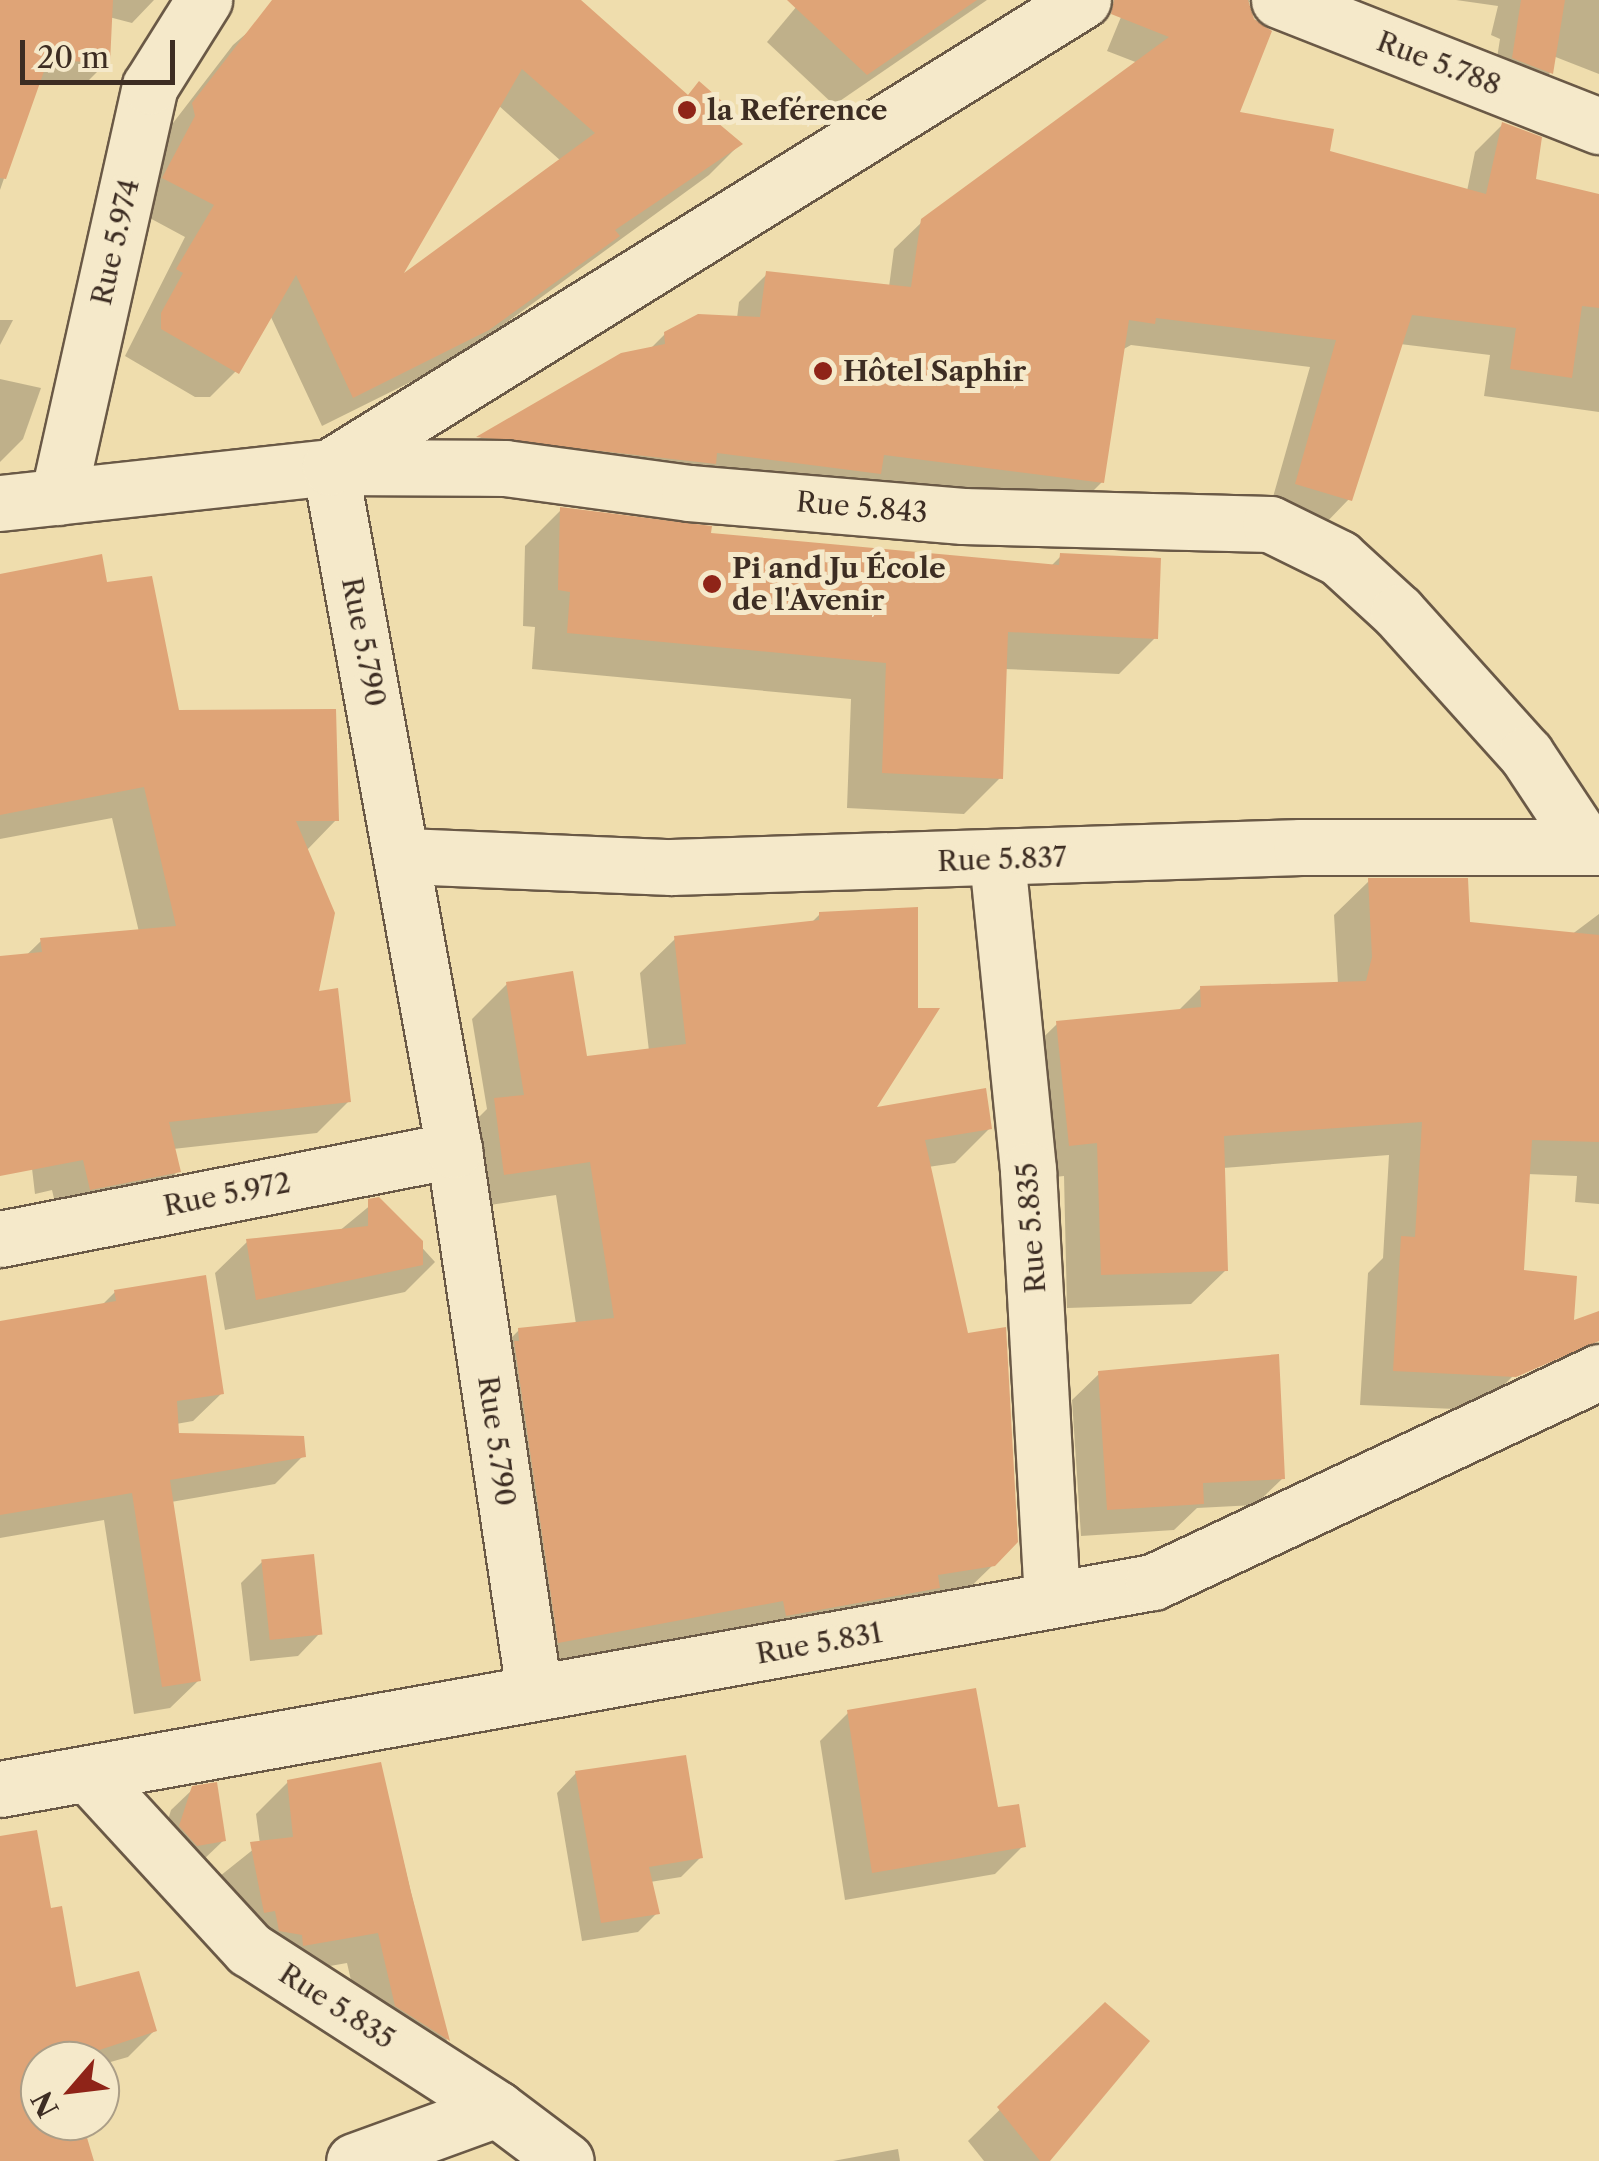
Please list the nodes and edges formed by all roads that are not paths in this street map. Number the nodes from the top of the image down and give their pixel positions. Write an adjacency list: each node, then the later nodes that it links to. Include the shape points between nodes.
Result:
1 (204, 0): 7 (street, Rue 5.974, via 150,86)
2 (1083, 0): 6 (street)
3 (1279, 0): 4 (street, Rue 5.788)
4 (1340, 11): 5 (street, Rue 5.788)
5 (1599, 126)
6 (330, 468): 7 (street, Rue 5.843); 9 (street, Rue 5.843, via 504,468 963,516 1270,524 1339,558 1398,612 1526,754); 10 (street, Rue 5.790)
7 (58, 497): 8 (street, Rue 5.843)
8 (0, 503)
9 (1593, 846): 11 (street, Rue 5.837, via 1301,847)
10 (404, 856): 11 (street, Rue 5.837, via 671,867); 12 (street, Rue 5.790)
11 (997, 859): 15 (street, Rue 5.835, via 1028,1170)
12 (454, 1150): 13 (street, Rue 5.972); 16 (street, Rue 5.790)
13 (0, 1239)
14 (1599, 1372): 15 (street, Rue 5.831, via 1152,1582)
15 (1052, 1597): 16 (street, Rue 5.831)
16 (534, 1692): 17 (street, Rue 5.831)
17 (88, 1774): 18 (street, Rue 5.831); 19 (street, Rue 5.835, via 248,1949)
18 (0, 1789)
19 (497, 2110): 20 (street); 21 (street, Rue 5.835)
20 (354, 2161)
21 (566, 2161)

